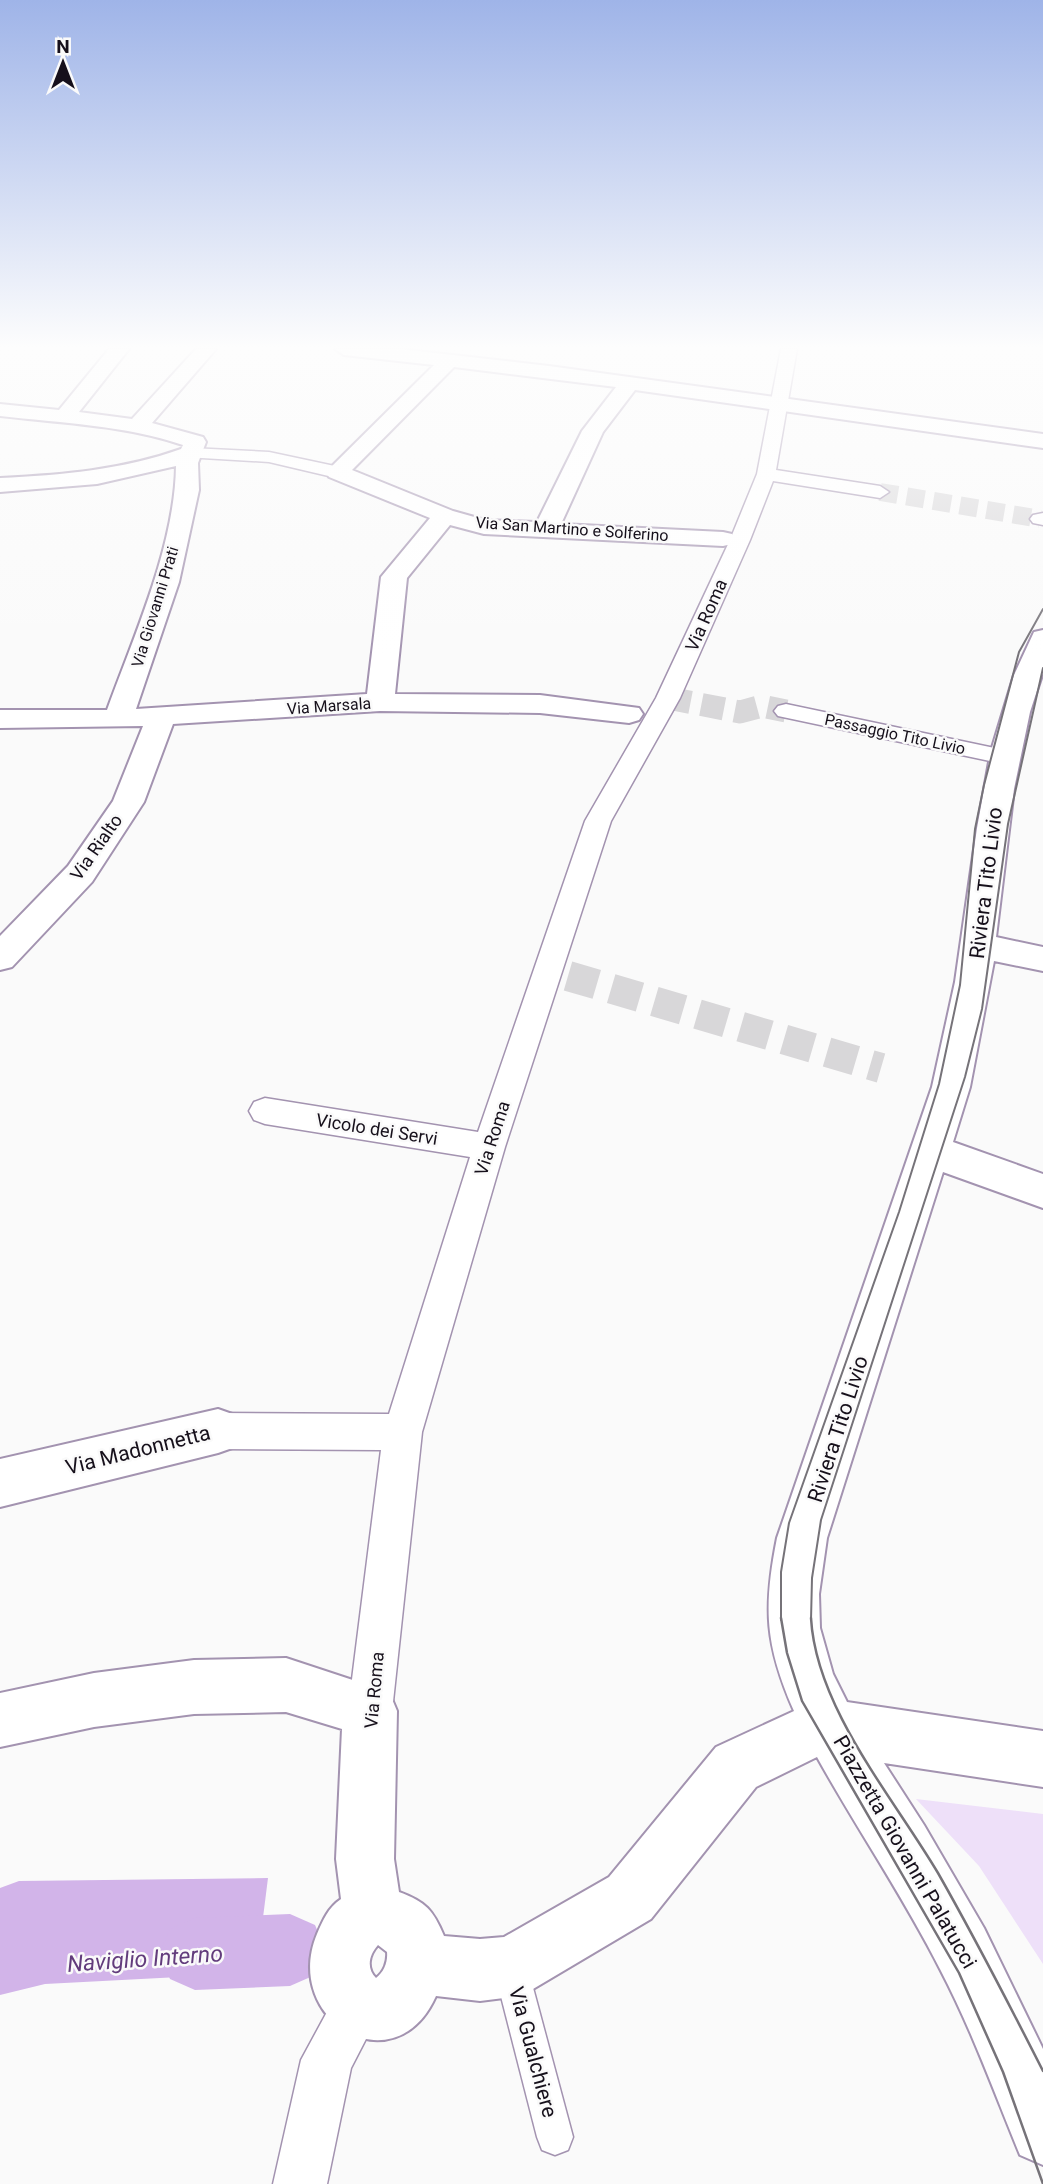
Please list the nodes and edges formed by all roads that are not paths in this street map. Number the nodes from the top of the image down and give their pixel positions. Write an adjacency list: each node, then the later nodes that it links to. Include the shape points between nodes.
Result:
1 (358, 451): 5 (street)
2 (583, 451): 10 (street)
3 (771, 451): 6 (street, Via Roma)
4 (191, 453): 5 (street, Via San Martino e Solferino, via 269,457); 7 (street, Via San Martino e Solferino, via 170,462 78,481); 18 (street, Via Giovanni Prati, via 166,582)
5 (337, 472): 9 (street, Via San Martino e Solferino)
6 (766, 474): 8 (street); 11 (street, Via Roma)
7 (0, 485)
8 (880, 492)
9 (445, 516): 10 (street, Via San Martino e Solferino, via 484,527); 13 (street, via 394,577)
10 (545, 531): 11 (street, Via San Martino e Solferino)
11 (731, 540): 15 (street, Via Roma)
12 (1043, 638): 19 (street, Riviera Tito Livio)
13 (380, 702): 15 (street, Via Marsala, via 540,704); 16 (street, Via Marsala)
14 (786, 711): 19 (street, Passaggio Tito Livio)
15 (643, 716): 24 (street, Via Roma, via 598,821 558,973)
16 (161, 717): 18 (street, Via Marsala); 21 (street, Via Rialto, via 128,802 80,874)
17 (0, 719): 18 (street, Via Marsala)
18 (118, 719)
19 (1004, 757): 20 (street, Riviera Tito Livio)
20 (978, 945): 22 (street); 25 (street, Riviera Tito Livio, via 966,1024)
21 (0, 958)
22 (1043, 959)
23 (265, 1111): 24 (street, Vicolo dei Servi)
24 (489, 1147): 28 (street, Via Roma)
25 (930, 1151): 26 (street); 32 (street, Riviera Tito Livio, via 802,1538 795,1576 794,1628 808,1679)
26 (1043, 1191)
27 (218, 1431): 28 (street, Via Madonnetta); 29 (street, Via Madonnetta)
28 (404, 1432): 30 (street, Via Roma)
29 (0, 1483)
30 (370, 1711): 31 (street, via 286,1685 194,1686); 34 (street, Via Roma, via 365,1858)
31 (0, 1720)
32 (833, 1729): 33 (street, Piazzetta Giovanni Palatucci); 36 (street, via 816,1729 736,1767 630,1898); 38 (street, Piazzetta Giovanni Palatucci, via 966,1953 1025,2077)
33 (1043, 1759)
34 (373, 1914): 35 (street, via 391,1916 406,1925 416,1942); 37 (street, via 355,1925 342,1944 338,1967 344,1990)
35 (418, 1964): 36 (street, via 480,1970); 37 (street, via 411,1987 397,2004 377,2012)
36 (511, 1967): 39 (lane, Via Gualchiere)
37 (358, 2006): 40 (street, via 327,2060)
38 (1043, 2132)
39 (555, 2137)
40 (300, 2184)

